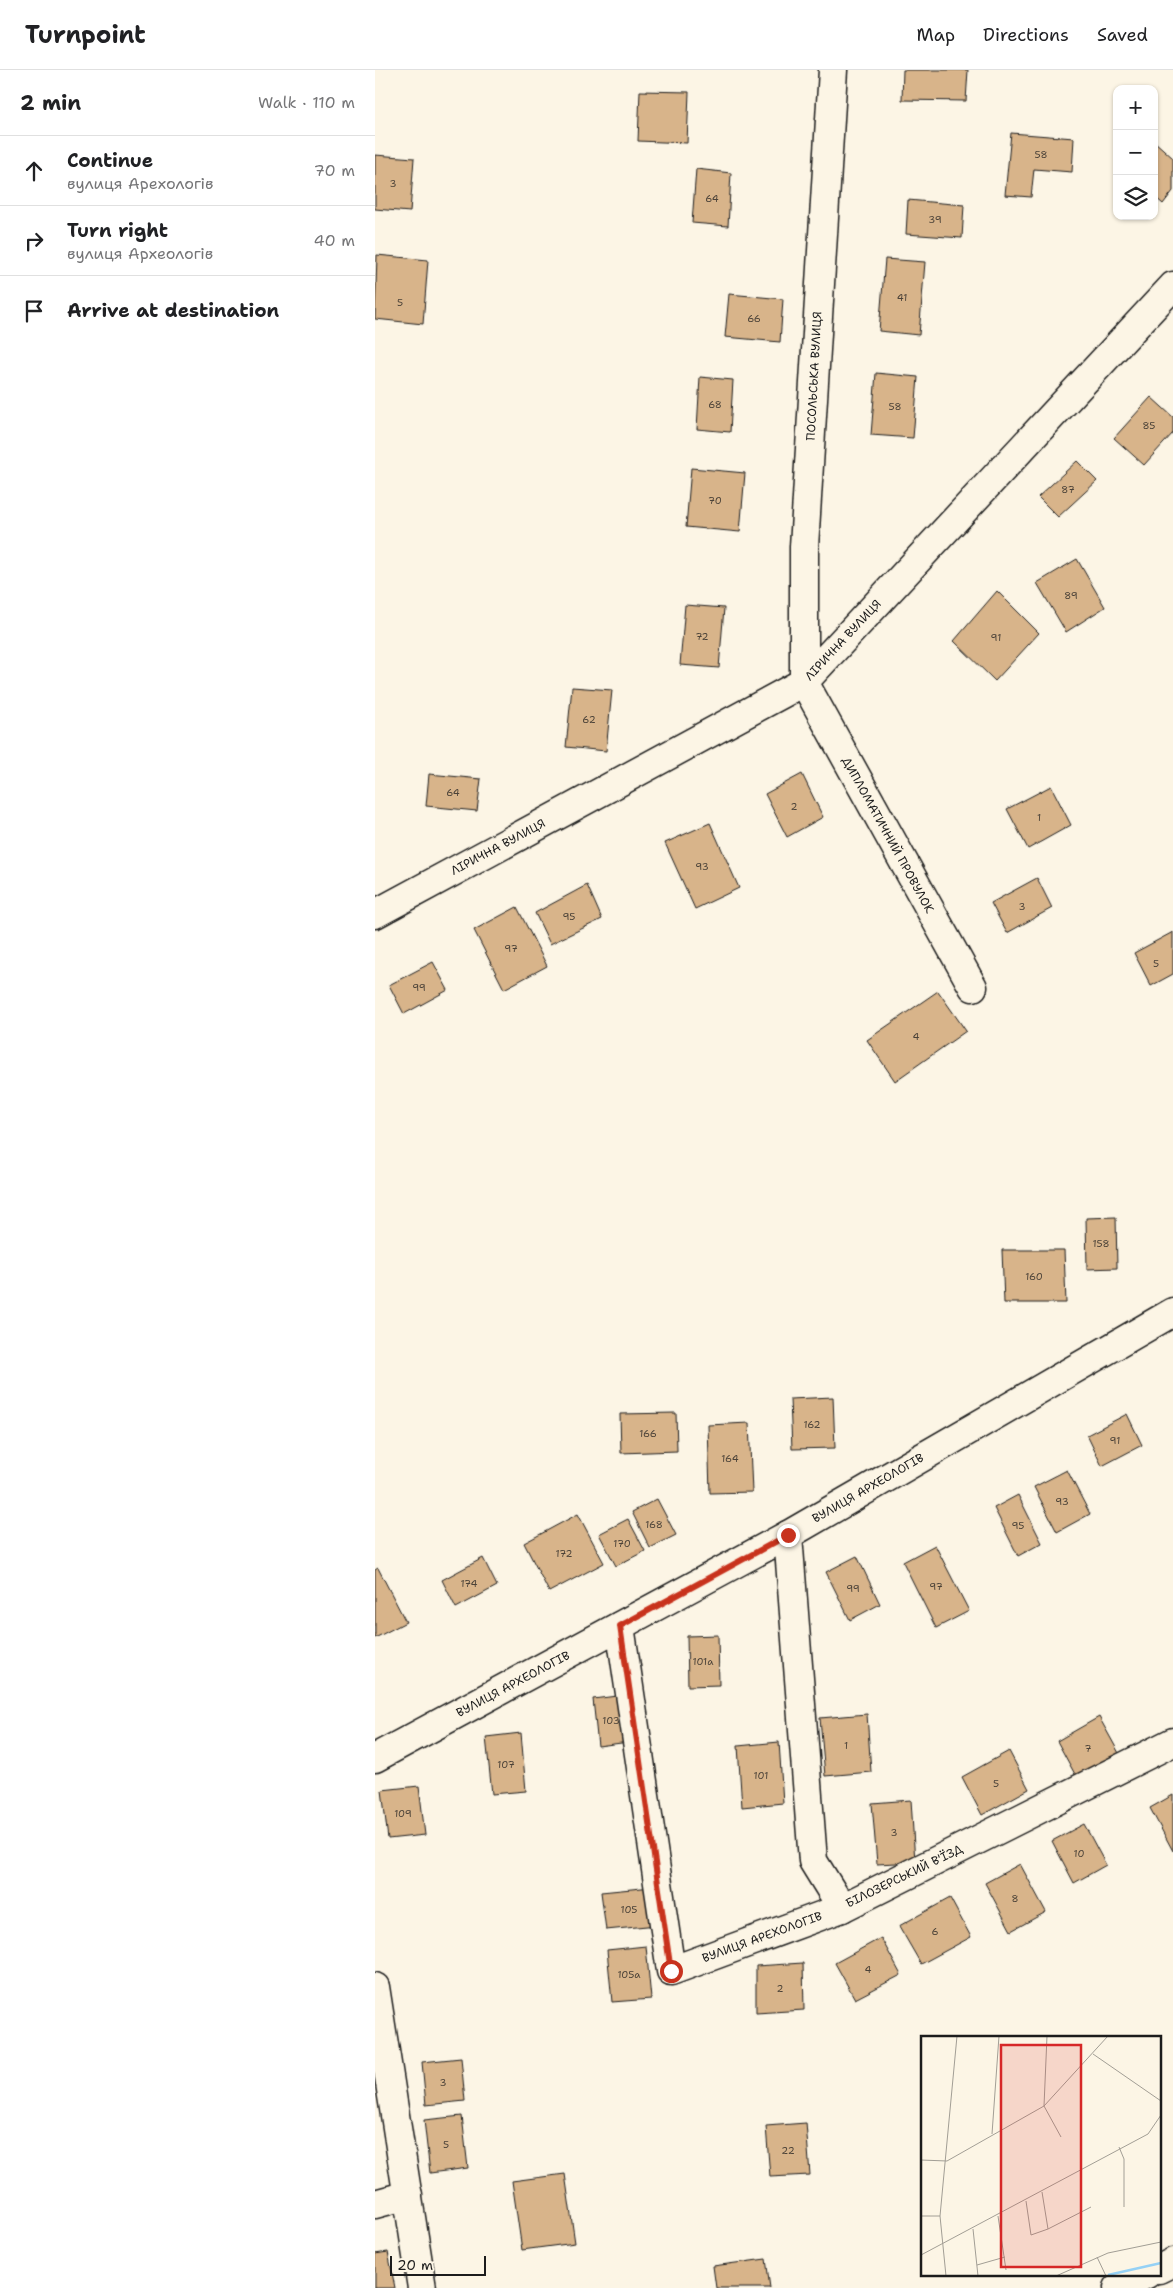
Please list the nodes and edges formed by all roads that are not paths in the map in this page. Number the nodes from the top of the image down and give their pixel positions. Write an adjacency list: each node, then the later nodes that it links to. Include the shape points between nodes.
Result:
1 (833, 70): 3 (street, ПОСОЛЬСЬКА ВУЛИЦЯ, via 804,547)
2 (1173, 286): 3 (street, ЛІРИЧНА ВУЛИЦЯ)
3 (804, 682): 4 (street, ЛІРИЧНА ВУЛИЦЯ); 5 (street, ДИПЛОМАТИЧНИЙ ПРОВУЛОК)
4 (375, 914)
5 (973, 988)
6 (1173, 1312): 7 (street, ВУЛИЦЯ АРХЕОЛОГІВ)
7 (788, 1535): 8 (street, ВУЛИЦЯ АРХЕОЛОГІВ); 11 (street, БІЛОЗЕРСЬКИЙ В'ЇЗД, via 813,1861)
8 (620, 1626): 10 (street, ВУЛИЦЯ АРХЕОЛОГІВ); 11 (street, ВУЛИЦЯ АРЕХОЛОГІВ, via 671,1971)
9 (1173, 1742): 11 (street, БІЛОЗЕРСЬКИЙ В'ЇЗД)
10 (375, 1758)
11 (843, 1908)
12 (375, 1986): 13 (street)
13 (408, 2195): 14 (street); 18 (street)
14 (375, 2204)
15 (1173, 2262): 16 (street)
16 (1161, 2267)
17 (1143, 2276): 19 (street)
18 (422, 2288)
19 (1118, 2288)

